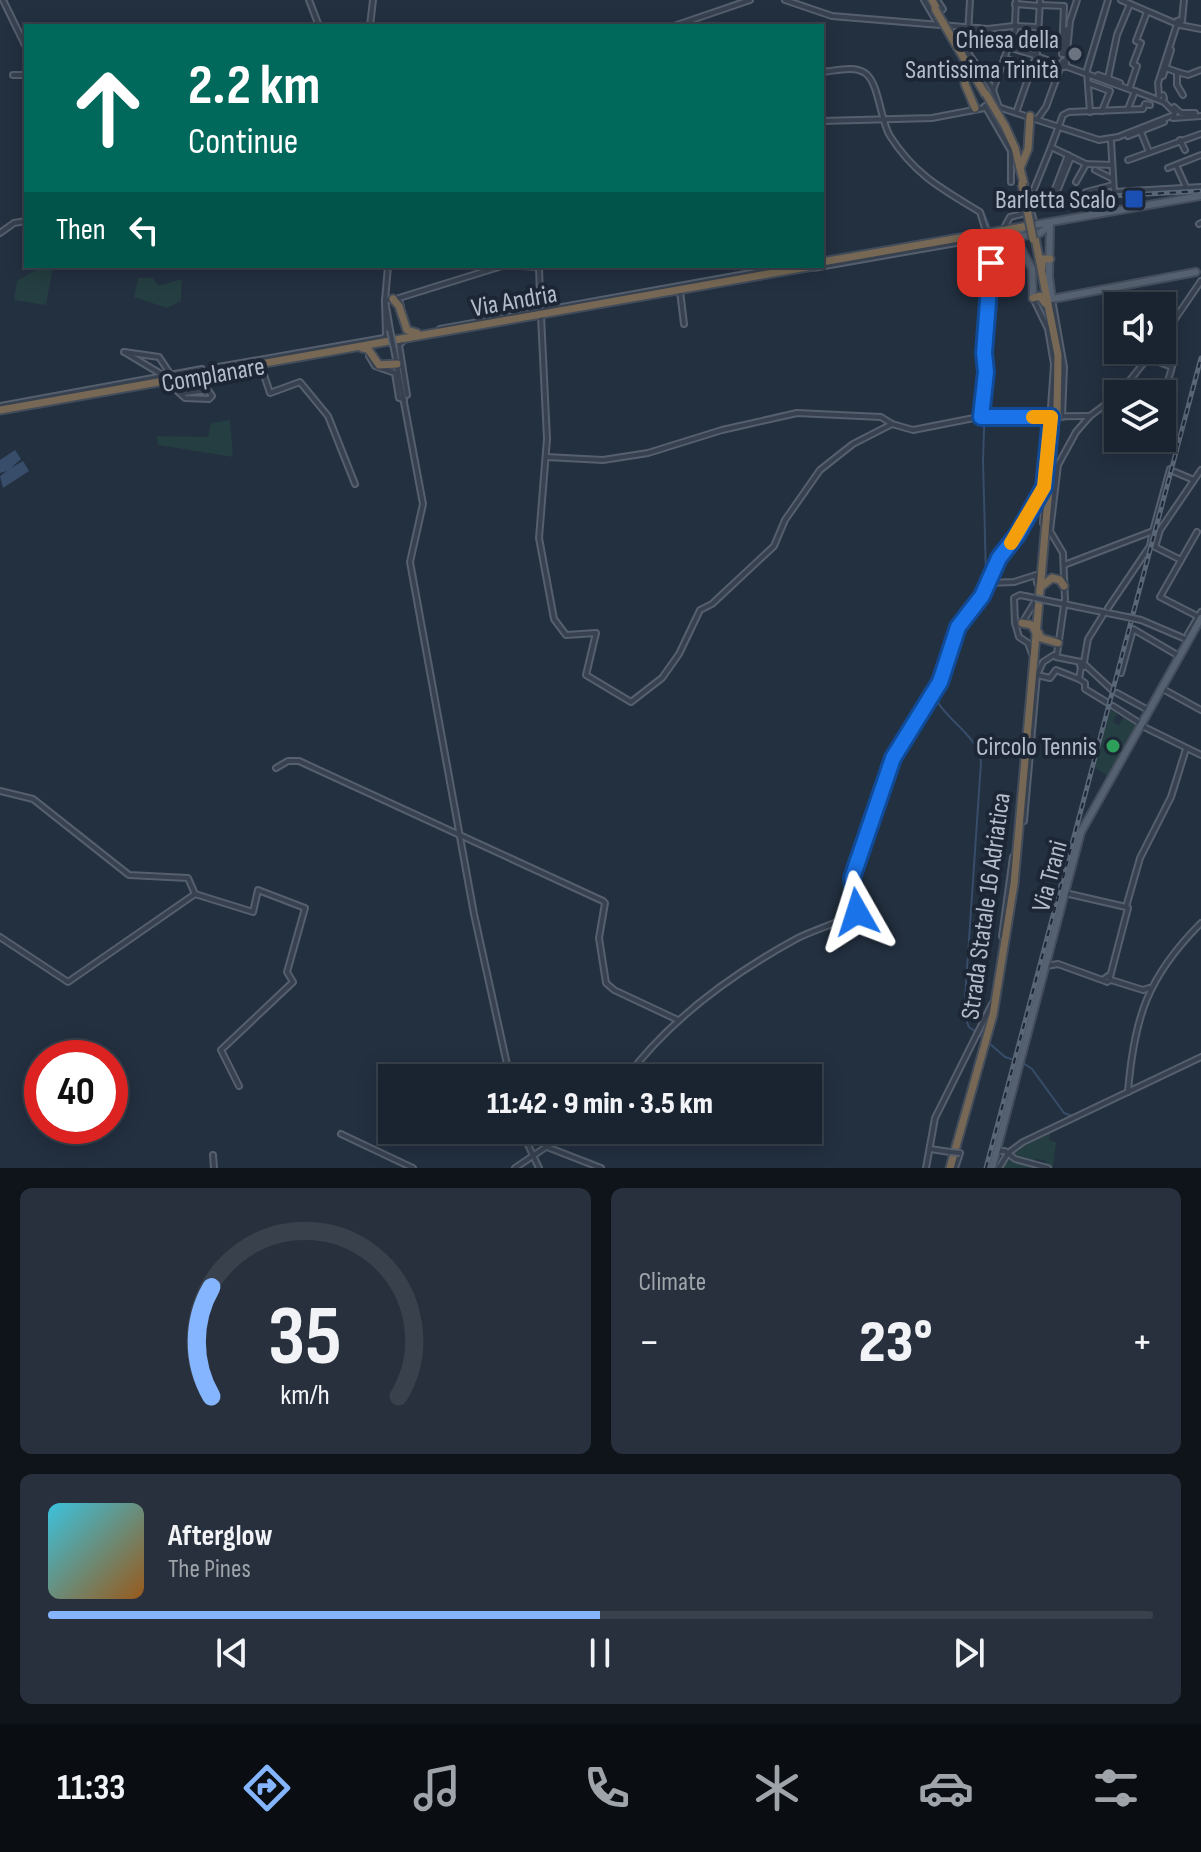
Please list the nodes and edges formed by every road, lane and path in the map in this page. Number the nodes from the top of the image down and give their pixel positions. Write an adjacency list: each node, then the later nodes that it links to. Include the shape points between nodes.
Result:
1 (3, 0): 28 (street)
2 (309, 0): 18 (street)
3 (373, 0): 19 (street)
4 (750, 0): 20 (street)
5 (785, 0): 21 (street, via 832,16)
6 (970, 0): 22 (street)
7 (1075, 0): 26 (street); 34 (street)
8 (1108, 0): 38 (street)
9 (1121, 0): 12 (street)
10 (1182, 1): 17 (street)
11 (1016, 2): 14 (street); 23 (street)
12 (1129, 2): 15 (street); 43 (street)
13 (932, 4): 21 (street); 29 (highway, Strada Statale 16 Adriatica, bridge)
14 (1040, 4): 26 (street, via 1064,6); 31 (street)
15 (1148, 11): 17 (street); 46 (street, via 1136,41 1141,43 1133,64)
16 (1041, 13): 31 (street)
17 (1179, 23): 27 (street); 36 (street)
18 (318, 24)
19 (370, 24)
20 (680, 24)
21 (938, 24): 22 (street)
22 (967, 27): 25 (street); 47 (street, via 967,51)
23 (1015, 27): 24 (street); 25 (street); 30 (street)
24 (1036, 27)
25 (979, 28): 30 (street)
26 (1065, 28): 34 (street)
27 (1201, 28)
28 (24, 43)
29 (957, 45): 33 (highway, Strada Statale 16 Adriatica); 47 (highway, Strada Statale 16 Adriatica)
30 (1010, 45): 31 (street); 32 (street)
31 (1037, 55): 34 (street); 35 (street)
32 (1004, 58): 35 (street); 47 (street)
33 (965, 61): 42 (highway); 44 (highway, Strada Statale 16 Adriatica)
34 (1063, 64): 38 (street); 41 (street); 58 (street)
35 (1032, 68): 41 (street); 58 (street)
36 (1165, 68): 40 (street); 49 (street, via 1158,83)
37 (1201, 70): 40 (street)
38 (1086, 71): 43 (street); 45 (street); 46 (street)
39 (824, 72): 60 (street, via 839,68 867,74)
40 (1177, 72): 48 (street)
41 (1057, 77): 58 (street)
42 (964, 78): 44 (highway, via 971,75); 53 (highway)
43 (1108, 78): 46 (street)
44 (977, 82): 47 (highway, Strada Statale 16 Adriatica)
45 (1088, 83): 55 (street, via 1110,91); 56 (street)
46 (1134, 90): 49 (street); 54 (street)
47 (988, 93): 52 (street); 63 (highway, Strada Statale 16 Adriatica, bridge)
48 (1183, 95)
49 (1161, 97): 57 (street)
50 (1148, 104): 54 (street)
51 (985, 106): 52 (street); 53 (street); 82 (street, via 1011,151)
52 (997, 106): 58 (street)
53 (975, 108): 60 (street, via 932,118)
54 (1128, 109): 55 (street)
55 (1102, 111): 56 (street)
56 (1090, 112): 62 (street, via 1065,113)
57 (1177, 114): 59 (street); 64 (street)
58 (1032, 115): 62 (street); 71 (highway)
59 (1201, 115)
60 (883, 119): 61 (street); 95 (street, via 912,167 980,212)
61 (824, 121)
62 (1058, 126): 66 (street); 68 (street)
63 (1005, 127): 69 (highway, Strada Statale 16 Adriatica); 84 (highway, Strada Statale 16 Adriatica)
64 (1140, 130): 66 (street); 72 (street)
65 (1201, 134): 67 (street)
66 (1111, 140): 77 (street)
67 (1180, 140): 70 (street); 72 (street)
68 (1051, 147): 74 (street); 88 (street)
69 (1015, 148): 71 (highway, via 1019,154); 79 (highway, Strada Statale 16 Adriatica)
70 (1185, 150)
71 (1027, 151): 79 (highway)
72 (1149, 152): 75 (street)
73 (1201, 155): 78 (street)
74 (1070, 156): 76 (street); 89 (street)
75 (1128, 160)
76 (1086, 164): 77 (street); 83 (street)
77 (1112, 165): 85 (street)
78 (1176, 165): 80 (street); 87 (street)
79 (1021, 168): 84 (highway, Strada Statale 16 Adriatica)
80 (1168, 168)
81 (1095, 170): 85 (street)
82 (1011, 182)
83 (1076, 182)
84 (1023, 184): 96 (highway, Strada Statale 16 Adriatica, bridge)
85 (1113, 185): 87 (street); 90 (street)
86 (1200, 186): 87 (street)
87 (1186, 187)
88 (1034, 189)
89 (1056, 189)
90 (1086, 192)
91 (1201, 196): 96 (main road)
92 (24, 221): 94 (street)
93 (1032, 225): 95 (highway); 95 (street, via 1032,214 1026,213 1010,217 1005,228); 96 (main road); 96 (main road); 97 (main road)
94 (0, 233)
95 (991, 233): 97 (highway); 98 (street); 100 (highway); 141 (street)
96 (1044, 233): 97 (main road); 99 (main road); 99 (highway, via 1041,256); 111 (highway, Strada Statale 16 Adriatica)
97 (1017, 236): 115 (main road, via 1032,269)
98 (923, 245): 101 (street); 102 (street, Via Andria)
99 (1050, 257): 111 (highway, via 1042,261); 116 (main road)
100 (824, 262)
101 (824, 262)
102 (824, 264)
103 (388, 268): 117 (street)
104 (495, 268): 117 (street)
105 (539, 268): 114 (street)
106 (779, 268): 117 (street, Via Andria, via 416,333)
107 (791, 268): 123 (highway)
108 (801, 268): 124 (highway)
109 (802, 268): 113 (street, Via Andria)
110 (1196, 272): 116 (main road)
111 (1042, 277): 115 (highway, via 1041,293); 118 (highway, Strada Statale 16 Adriatica); 142 (highway, Strada Statale 16 Adriatica, via 1058,355)
112 (1201, 281): 120 (street)
113 (680, 291): 119 (street, Via Andria); 121 (street)
114 (540, 295)
115 (1032, 296): 118 (highway, via 1042,296); 142 (street, via 1051,341)
116 (1052, 299): 142 (street, via 1063,357)
117 (389, 300): 122 (highway, via 399,306); 124 (street); 132 (street, Complanare, via 384,338)
118 (1048, 314): 142 (highway, Strada Statale 16 Adriatica, via 1057,364)
119 (541, 316): 137 (street, Via Andria, via 401,341); 144 (street)
120 (1176, 318)
121 (684, 324)
122 (405, 326): 123 (highway, via 412,333); 124 (highway, via 401,335)
123 (424, 333): 124 (highway)
124 (389, 337): 125 (highway); 128 (highway); 129 (street, bridge); 139 (highway)
125 (348, 348): 128 (highway, via 365,348); 139 (highway)
126 (124, 352): 127 (street)
127 (136, 355): 134 (street); 134 (street, via 159,357)
128 (372, 357): 129 (highway, via 379,365)
129 (394, 362): 137 (street)
130 (1164, 364): 135 (street, via 1172,367)
131 (261, 366): 136 (street, Complanare); 137 (street, Complanare, via 363,349 375,366 395,373); 147 (street, via 270,393 300,382 328,416)
132 (218, 367)
133 (202, 369): 134 (street, Complanare)
134 (162, 375): 136 (street, bridge, via 185,398 212,396 208,390 185,393); 139 (street, Complanare)
135 (1168, 380)
136 (178, 381): 139 (street, Complanare)
137 (403, 397): 185 (street, via 423,504 410,562)
138 (1104, 406): 140 (street)
139 (0, 409)
140 (1090, 416): 142 (street); 155 (street, via 1055,471 1050,531 1062,547)
141 (983, 417): 142 (street); 143 (street, via 917,430)
142 (1056, 417): 148 (street); 151 (highway, Strada Statale 16 Adriatica); 154 (highway, Strada Statale 16 Adriatica)
143 (892, 424): 144 (street, via 877,417 797,413 648,453 603,460); 144 (street, via 853,444 813,478 774,546 700,610 670,668 631,702 586,675 597,634 566,635 555,621 539,538)
144 (546, 457)
145 (1201, 470): 146 (street)
146 (1194, 480): 149 (street, via 1173,471); 153 (street, via 1160,530 1155,547)
147 (355, 484)
148 (1044, 487): 151 (street); 156 (street)
149 (1153, 531): 155 (street); 161 (street, via 1150,546)
150 (1197, 532): 153 (street)
151 (1043, 537): 152 (highway); 157 (highway, Strada Statale 16 Adriatica)
152 (1042, 549)
153 (1181, 560): 164 (street, via 1160,597)
154 (1042, 567): 155 (highway, via 1045,574); 157 (highway, Strada Statale 16 Adriatica)
155 (1061, 575): 157 (highway); 159 (street)
156 (988, 583): 165 (street, via 1038,576 1035,603); 196 (street, via 958,627 931,695 893,758 852,875 857,912 789,943)
157 (1041, 583): 162 (highway, Strada Statale 16 Adriatica); 166 (highway, Strada Statale 16 Adriatica)
158 (1054, 602): 159 (street); 159 (street); 165 (street, bridge, via 1016,596 1013,612)
159 (1063, 604): 160 (street); 160 (street); 169 (street)
160 (1074, 606): 167 (street, bridge, via 1141,620)
161 (1108, 608)
162 (1038, 611): 165 (highway, via 1034,621); 168 (highway, Strada Statale 16 Adriatica)
163 (1103, 615): 170 (street, via 1088,639)
164 (1200, 617): 167 (main road, Via Trani)
165 (1020, 621): 168 (highway, via 1034,626); 206 (street, via 1017,633 1032,650 993,1002 935,1118)
166 (1038, 630): 168 (highway, Strada Statale 16 Adriatica); 169 (highway)
167 (1186, 641): 171 (street, via 1133,629); 175 (main road, Via Trani)
168 (1036, 646): 169 (highway); 218 (highway, Strada Statale 16 Adriatica, via 1004,963)
169 (1055, 649): 170 (street); 172 (street)
170 (1083, 665): 173 (street); 174 (street)
171 (1121, 673)
172 (1037, 675): 173 (street, via 1050,678 1056,670); 184 (street)
173 (1079, 679): 179 (street, via 1085,689)
174 (1111, 689)
175 (1162, 690): 177 (main road, Via Trani); 178 (street)
176 (1117, 693): 177 (street)
177 (1148, 710): 179 (main road, Via Trani)
178 (1201, 710)
179 (1140, 723): 180 (street); 186 (main road, Via Trani, via 1087,818)
180 (1188, 749): 181 (street); 188 (street, via 1140,858)
181 (1201, 755)
182 (276, 768): 185 (street, via 299,761)
183 (0, 791): 187 (street, via 33,799 129,875 188,878)
184 (1024, 821)
185 (460, 834): 196 (street, via 605,903 599,938 606,983); 198 (street)
186 (1066, 891): 188 (street); 191 (main road, Via Trani)
187 (194, 892): 190 (street, via 68,982); 200 (street, via 253,912 258,890 305,908 287,972 293,982 221,1050)
188 (1127, 907): 193 (street)
189 (1201, 923): 194 (street, via 1170,955)
190 (0, 937)
191 (1047, 958): 192 (main road, Via Trani); 193 (street)
192 (1045, 968): 193 (street, via 1058,964); 207 (main road, Via Trani)
193 (1108, 979): 194 (street, via 1143,990); 195 (street, via 1140,991)
194 (1151, 987): 195 (street)
195 (1146, 999): 201 (street)
196 (679, 1020): 199 (street)
197 (1201, 1057): 201 (street)
198 (507, 1064)
199 (637, 1064)
200 (239, 1086)
201 (1128, 1091): 208 (street)
202 (341, 1134): 213 (street)
203 (527, 1144): 210 (street)
204 (551, 1144): 205 (street)
205 (547, 1147): 210 (street); 216 (street)
206 (930, 1149): 217 (street); 218 (street, bridge, via 960,1153)
207 (995, 1152): 208 (street); 219 (main road, Via Trani)
208 (1007, 1152): 211 (street); 220 (street)
209 (213, 1155): 212 (street)
210 (533, 1157): 214 (street); 215 (street)
211 (1031, 1166): 221 (street)
212 (214, 1168)
213 (413, 1168)
214 (515, 1168)
215 (539, 1168)
216 (601, 1168)
217 (926, 1168)
218 (953, 1168)
219 (992, 1168)
220 (999, 1168)
221 (1048, 1168)

